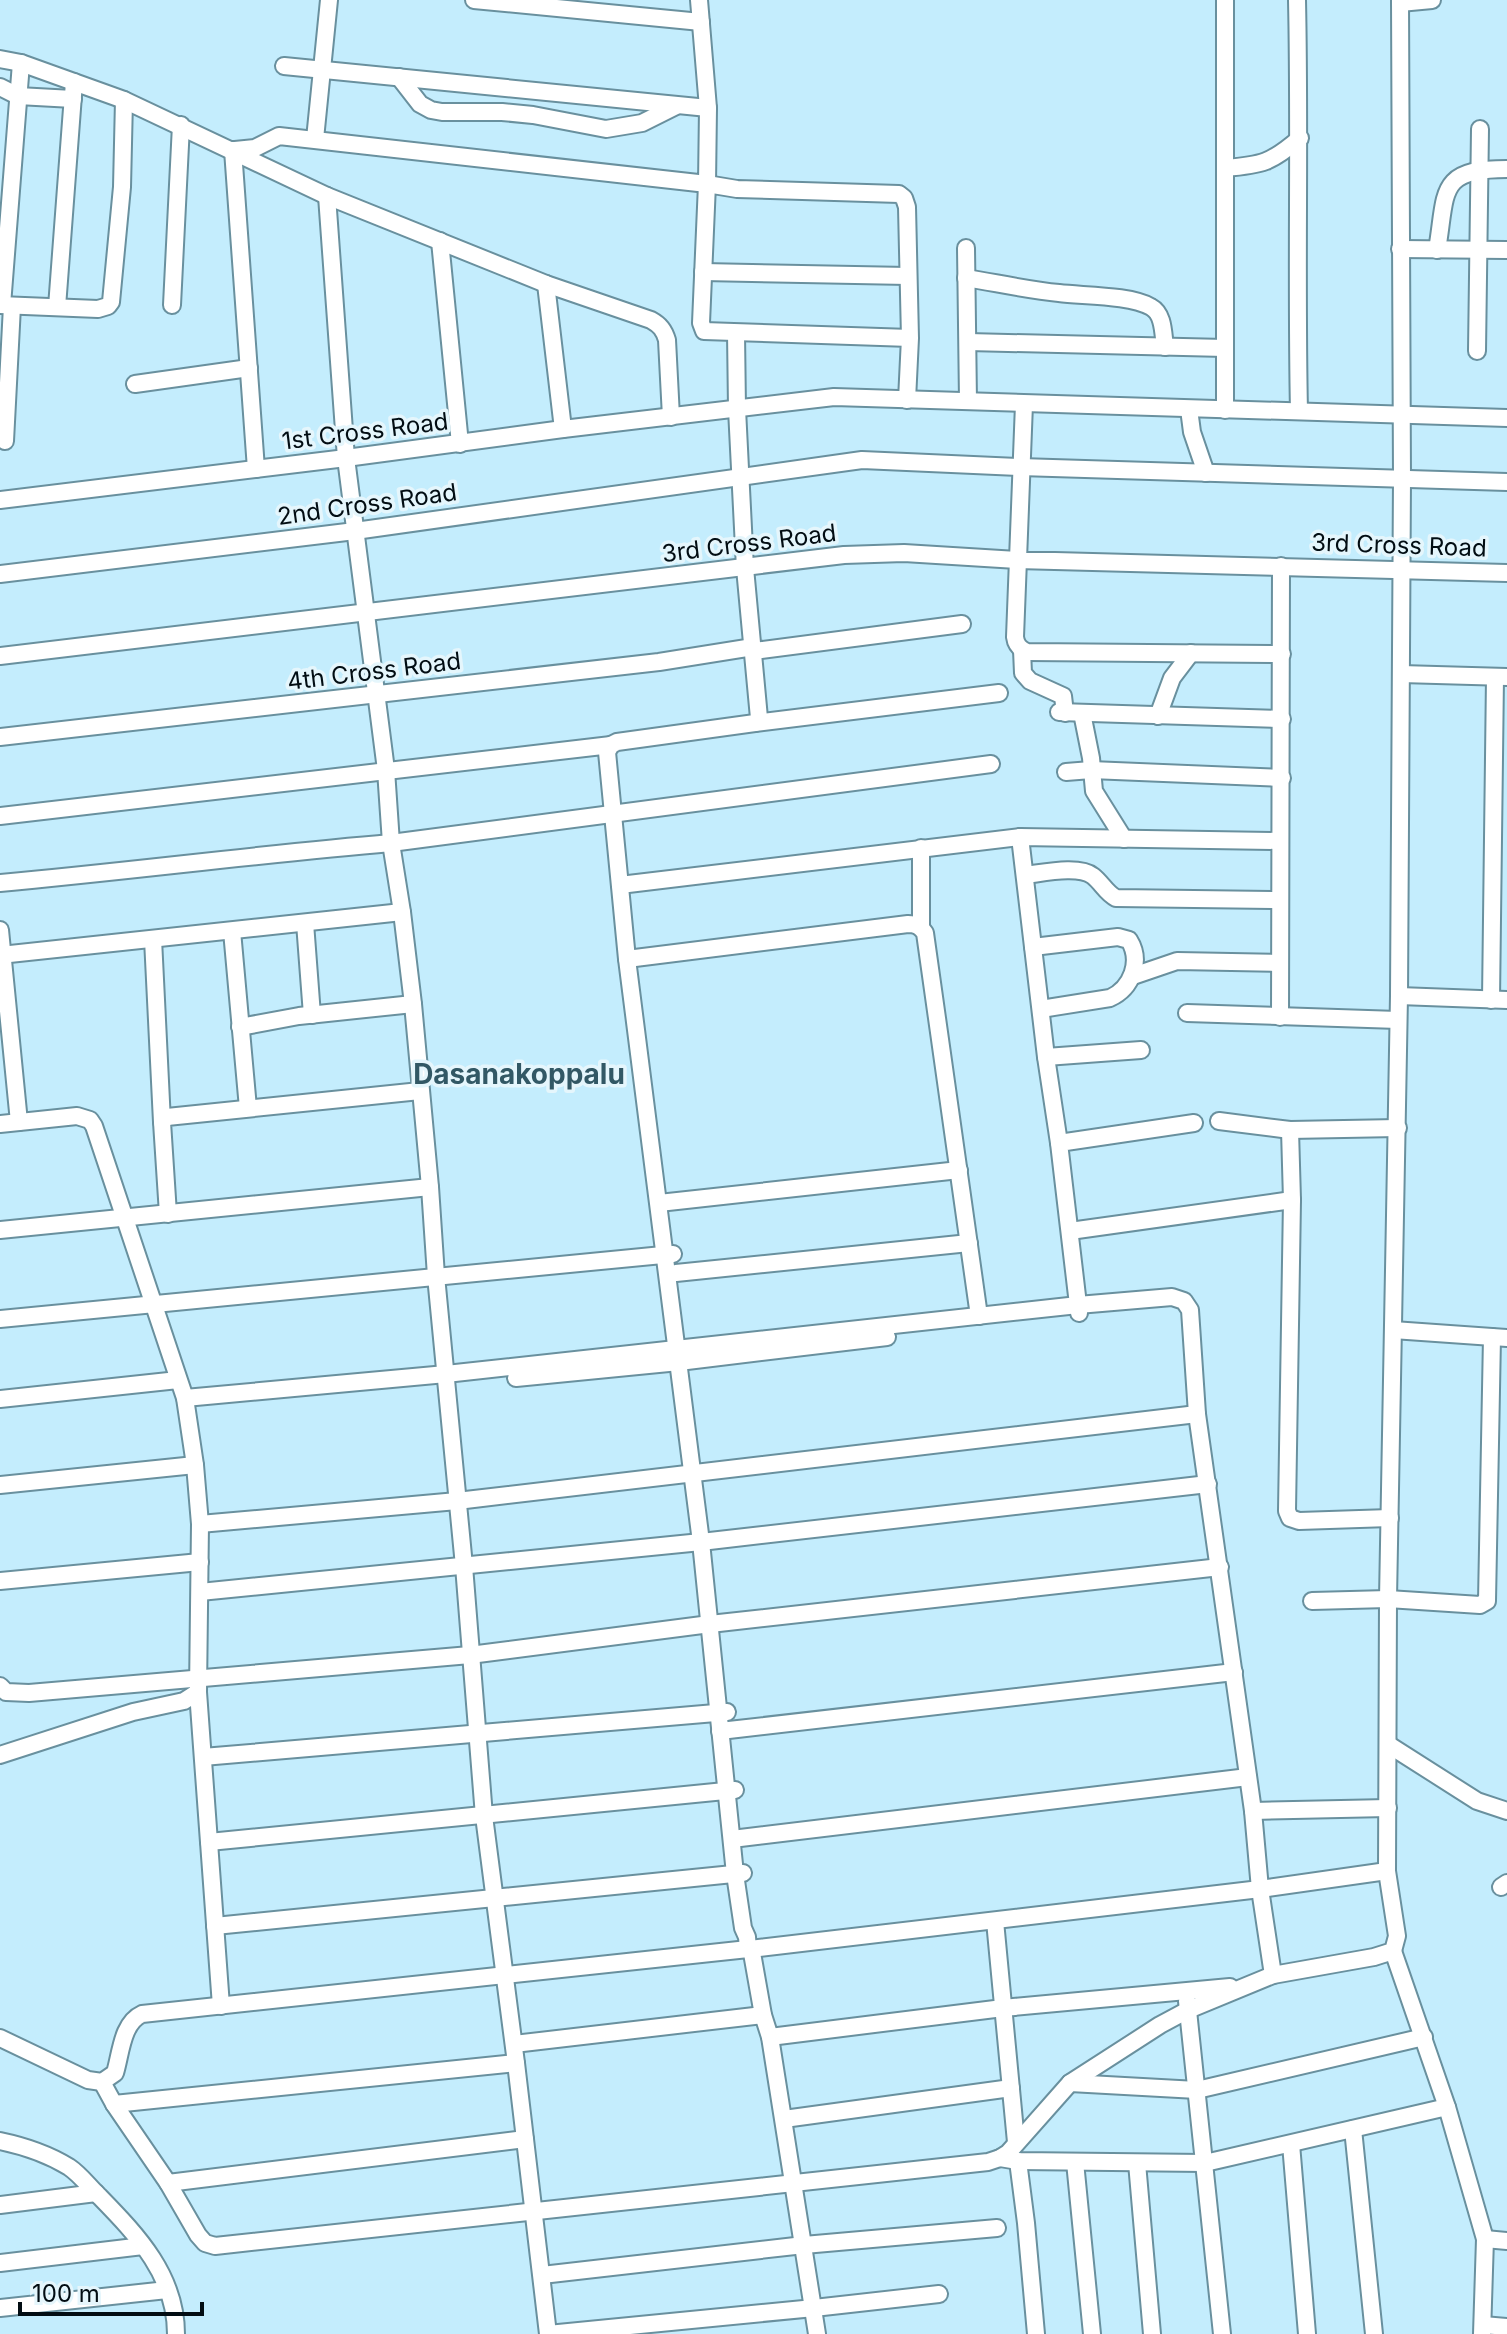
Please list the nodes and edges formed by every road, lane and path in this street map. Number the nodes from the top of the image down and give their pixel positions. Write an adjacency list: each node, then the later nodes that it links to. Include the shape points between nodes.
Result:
1 (329, 0): 13 (street)
2 (474, 0): 8 (street)
3 (699, 0): 9 (street)
4 (1225, 0): 26 (street)
5 (1297, 0): 23 (street)
6 (1432, 0): 7 (street)
7 (1400, 1): 33 (street)
8 (560, 4): 9 (street)
9 (701, 22): 20 (street)
10 (0, 59): 11 (street)
11 (21, 63): 16 (street); 17 (street)
12 (284, 66): 13 (street)
13 (323, 69): 14 (street); 24 (street)
14 (399, 77): 19 (street); 19 (street, via 431,110 533,115 606,129 642,123)
15 (0, 87): 17 (street)
16 (74, 91): 17 (street); 18 (street); 43 (street)
17 (18, 96): 42 (street)
18 (124, 100): 21 (street); 43 (street, via 111,302 103,308)
19 (678, 105): 20 (street)
20 (708, 108): 29 (street)
21 (181, 125): 25 (street); 41 (street)
22 (1480, 129): 27 (street)
23 (1300, 138): 26 (street, via 1266,163); 59 (street)
24 (315, 139): 25 (street, via 279,136 255,148); 29 (street)
25 (233, 150): 30 (street); 50 (street)
26 (1225, 168): 48 (street)
27 (1479, 169): 28 (street); 34 (street, via 1448,187); 36 (street)
28 (1507, 169)
29 (707, 184): 37 (street); 38 (street, via 899,194 907,207)
30 (327, 196): 31 (street); 66 (street)
31 (440, 241): 40 (street); 65 (street)
32 (966, 248): 39 (street)
33 (1400, 249): 34 (street); 60 (street)
34 (1437, 250): 36 (street)
35 (1507, 250): 36 (street)
36 (1479, 251): 49 (street)
37 (703, 272): 38 (street); 44 (street, via 702,327)
38 (908, 276): 45 (street)
39 (966, 278): 46 (street); 47 (street, via 1152,307 1162,324)
40 (546, 284): 61 (street, via 660,325 667,340); 63 (street)
41 (172, 305)
42 (5, 306): 43 (street); 54 (street)
43 (57, 307)
44 (736, 333): 45 (street); 56 (street)
45 (910, 338): 52 (street)
46 (968, 342): 47 (street); 53 (street)
47 (1165, 347): 48 (street)
48 (1225, 348): 58 (street)
49 (1477, 351)
50 (249, 368): 51 (street); 68 (street)
51 (135, 384)
52 (907, 400): 53 (street, 1st Cross Road); 56 (street, 1st Cross Road, via 834,397)
53 (968, 401): 55 (street, 1st Cross Road)
54 (4, 403): 64 (street)
55 (1024, 404): 57 (street, 1st Cross Road); 67 (street)
56 (737, 409): 61 (street, 1st Cross Road); 70 (street)
57 (1189, 409): 58 (street, 1st Cross Road); 69 (street)
58 (1225, 410): 59 (street, 1st Cross Road)
59 (1299, 411): 60 (street, 1st Cross Road)
60 (1400, 415): 62 (street, 1st Cross Road); 71 (street)
61 (671, 417): 63 (street, 1st Cross Road)
62 (1507, 418)
63 (563, 429): 65 (street, 1st Cross Road)
64 (5, 441)
65 (460, 444): 66 (street, 1st Cross Road)
66 (346, 458): 68 (street, 1st Cross Road); 74 (street)
67 (1020, 467): 69 (street, 2nd Cross Road); 70 (street, 2nd Cross Road, via 862,460); 75 (street)
68 (256, 469): 73 (street, 1st Cross Road)
69 (1206, 473): 71 (street, 2nd Cross Road)
70 (740, 477): 74 (street, 2nd Cross Road); 77 (street)
71 (1402, 478): 72 (street, 2nd Cross Road); 78 (street)
72 (1507, 482)
73 (0, 500)
74 (355, 531): 80 (street, 2nd Cross Road); 81 (street)
75 (1017, 560): 76 (street, 3rd Cross Road); 77 (street, 3rd Cross Road, via 904,553); 84 (street, via 1015,637)
76 (1281, 566): 78 (street, 3rd Cross Road); 86 (street)
77 (745, 568): 81 (street, 3rd Cross Road); 83 (street)
78 (1400, 570): 79 (street, 3rd Cross Road); 88 (street)
79 (1507, 573)
80 (0, 574)
81 (366, 611): 87 (street, 3rd Cross Road); 91 (street)
82 (962, 624): 83 (street, 4th Cross Road)
83 (754, 649): 91 (street, 4th Cross Road); 95 (street, via 759,718)
84 (1022, 650): 85 (street); 92 (street, via 1023,673 1030,681 1063,696 1062,712)
85 (1191, 653): 86 (street); 93 (street, via 1172,678)
86 (1282, 654): 94 (street)
87 (0, 656)
88 (1401, 674): 89 (street); 125 (street)
89 (1501, 677): 126 (street)
90 (999, 693): 95 (street)
91 (376, 695): 96 (street, 4th Cross Road); 99 (street)
92 (1082, 713): 93 (street); 100 (street)
93 (1158, 716): 94 (street)
94 (1282, 719): 102 (street)
95 (755, 723): 97 (street)
96 (0, 737)
97 (610, 746): 99 (street); 103 (street)
98 (991, 764): 103 (street)
99 (386, 770): 104 (street); 108 (street)
100 (1091, 770): 101 (street); 102 (street); 106 (street, via 1094,791)
101 (1066, 772)
102 (1282, 778): 107 (street)
103 (618, 815): 108 (street); 112 (street)
104 (0, 816)
105 (1020, 837): 106 (street); 109 (street); 110 (street)
106 (1124, 839): 107 (street)
107 (1279, 841): 113 (street)
108 (391, 843): 111 (street); 114 (street)
109 (921, 848): 112 (street); 116 (street)
110 (1025, 875): 113 (street, via 1080,871 1116,898); 120 (street)
111 (0, 883)
112 (625, 884): 122 (street)
113 (1280, 900): 123 (street)
114 (402, 912): 115 (street); 127 (street)
115 (305, 923): 118 (street); 130 (street)
116 (921, 927): 122 (street, via 908,924); 147 (street)
117 (0, 930): 121 (street)
118 (232, 931): 119 (street); 133 (street)
119 (153, 939): 121 (street); 141 (street)
120 (1033, 947): 124 (street, via 1124,938 1132,944); 128 (street)
121 (1, 955): 134 (street)
122 (632, 958): 150 (street)
123 (1280, 963): 124 (street, via 1177,961); 131 (street)
124 (1133, 976): 128 (street, via 1110,998)
125 (1399, 996): 126 (street); 132 (street)
126 (1499, 1000)
127 (413, 1004): 130 (street); 137 (street)
128 (1041, 1009): 136 (street)
129 (1187, 1013): 131 (street)
130 (312, 1015): 133 (street)
131 (1280, 1017): 132 (street)
132 (1398, 1020): 144 (street)
133 (240, 1027): 138 (street)
134 (5, 1040): 140 (street)
135 (1141, 1050): 136 (street)
136 (1046, 1057): 146 (street)
137 (420, 1091): 138 (street); 148 (street)
138 (248, 1108): 141 (street, via 173,1115)
139 (1219, 1121): 145 (street)
140 (19, 1122): 143 (street); 152 (street, via 77,1116 90,1120)
141 (162, 1122): 151 (street)
142 (1194, 1123): 146 (street)
143 (0, 1124)
144 (1398, 1128): 145 (street); 163 (street)
145 (1290, 1130): 149 (street)
146 (1059, 1143): 154 (street)
147 (959, 1170): 150 (street); 155 (street)
148 (430, 1187): 151 (street); 158 (street)
149 (1292, 1200): 154 (street); 176 (street, via 1287,1511 1299,1521)
150 (664, 1202): 156 (street)
151 (168, 1214): 152 (street)
152 (124, 1219): 153 (street); 159 (street)
153 (0, 1230)
154 (1070, 1231): 160 (street)
155 (969, 1243): 157 (street); 161 (street)
156 (670, 1255): 157 (street); 158 (street); 165 (street)
157 (676, 1273): 165 (street)
158 (436, 1276): 159 (street); 166 (street)
159 (154, 1302): 162 (street); 167 (street)
160 (1079, 1310): 161 (street); 165 (street); 170 (street, via 1175,1307 1184,1301 1190,1310)
161 (979, 1316): 165 (street)
162 (0, 1319)
163 (1393, 1330): 164 (street); 176 (street)
164 (1500, 1338): 184 (street, via 1487,1601 1480,1605)
165 (683, 1355): 166 (street); 172 (street)
166 (447, 1379): 169 (street); 175 (street)
167 (178, 1380): 168 (street); 169 (street)
168 (0, 1399)
169 (186, 1404): 171 (street)
170 (1197, 1414): 172 (street); 173 (street)
171 (195, 1465): 174 (street); 177 (street)
172 (697, 1472): 175 (street); 178 (street)
173 (1208, 1484): 178 (street); 181 (street)
174 (0, 1485)
175 (457, 1501): 177 (street); 180 (street)
176 (1390, 1518): 184 (street)
177 (200, 1524): 179 (street)
178 (705, 1541): 180 (street); 186 (street)
179 (200, 1562): 182 (street); 183 (street)
180 (464, 1566): 183 (street); 187 (street)
181 (1220, 1567): 186 (street); 188 (street)
182 (0, 1581)
183 (200, 1592): 189 (street)
184 (1388, 1599): 185 (street); 194 (street)
185 (1312, 1601)
186 (715, 1623): 187 (street); 191 (street)
187 (470, 1655): 189 (street); 193 (street)
188 (1234, 1672): 192 (street); 197 (street)
189 (198, 1685): 190 (street, via 29,1693 6,1692); 195 (street, via 184,1701); 196 (street)
190 (0, 1686)
191 (723, 1712): 192 (street); 193 (street)
192 (725, 1731): 198 (street)
193 (477, 1733): 196 (street); 202 (street)
194 (1389, 1745): 199 (street); 201 (street, via 1477,1801)
195 (0, 1755)
196 (203, 1757): 204 (street)
197 (1248, 1777): 200 (street); 203 (street)
198 (731, 1790): 202 (street); 203 (street)
199 (1388, 1808): 200 (street); 205 (street)
200 (1253, 1811): 207 (street)
201 (1507, 1811)
202 (484, 1816): 204 (street); 208 (street)
203 (737, 1838): 206 (street)
204 (209, 1842): 210 (street)
205 (1387, 1871): 207 (street); 212 (street, via 1397,1936)
206 (740, 1873): 208 (street); 211 (street)
207 (1260, 1889): 209 (street); 213 (street)
208 (496, 1899): 210 (street); 214 (street)
209 (995, 1921): 211 (street); 218 (street)
210 (215, 1926): 217 (street)
211 (748, 1945): 214 (street); 220 (street)
212 (1393, 1951): 213 (street); 222 (street)
213 (1273, 1975): 215 (street)
214 (504, 1976): 217 (street); 224 (street)
215 (1245, 1986): 216 (street); 219 (street)
216 (1185, 1991): 218 (street); 219 (street)
217 (221, 2006): 226 (street, via 134,2018 115,2073)
218 (1003, 2008): 221 (street); 228 (street)
219 (1188, 2010): 227 (street); 229 (street)
220 (763, 2015): 221 (street); 224 (street)
221 (770, 2037): 232 (street)
222 (1424, 2037): 229 (street); 231 (street)
223 (0, 2038): 226 (street)
224 (514, 2044): 225 (street)
225 (516, 2063): 230 (street); 234 (street)
226 (102, 2082): 230 (street)
227 (1070, 2083): 229 (street); 236 (street)
228 (1011, 2088): 232 (street); 236 (street)
229 (1197, 2090): 242 (street)
230 (114, 2104): 244 (street)
231 (1447, 2107): 233 (street); 249 (street)
232 (784, 2119): 243 (street)
233 (1353, 2129): 237 (street); 269 (street)
234 (525, 2139): 244 (street); 247 (street)
235 (0, 2141): 245 (street, via 57,2160)
236 (1016, 2142): 238 (street)
237 (1291, 2144): 242 (street); 268 (street)
238 (1000, 2158): 239 (street); 243 (street)
239 (1018, 2161): 240 (street); 264 (street)
240 (1075, 2162): 241 (street); 265 (street)
241 (1137, 2163): 242 (street); 266 (street)
242 (1205, 2163): 267 (street)
243 (795, 2182): 247 (street); 251 (street)
244 (168, 2183): 247 (street, via 198,2235 210,2245)
245 (96, 2193): 246 (street); 252 (street)
246 (0, 2205)
247 (534, 2212): 254 (street)
248 (997, 2228): 251 (street)
249 (1485, 2239): 250 (street); 260 (street)
250 (1507, 2241)
251 (804, 2245): 254 (street); 258 (street)
252 (143, 2246): 253 (street); 255 (street)
253 (0, 2263)
254 (542, 2275): 262 (street)
255 (167, 2290): 257 (street); 261 (street)
256 (939, 2294): 258 (street)
257 (0, 2308)
258 (814, 2308): 262 (street); 263 (street)
259 (1507, 2327): 260 (street)
260 (1482, 2329)
261 (176, 2334)
262 (548, 2334)
263 (817, 2334)
264 (1036, 2334)
265 (1092, 2334)
266 (1152, 2334)
267 (1222, 2334)
268 (1307, 2334)
269 (1374, 2334)

